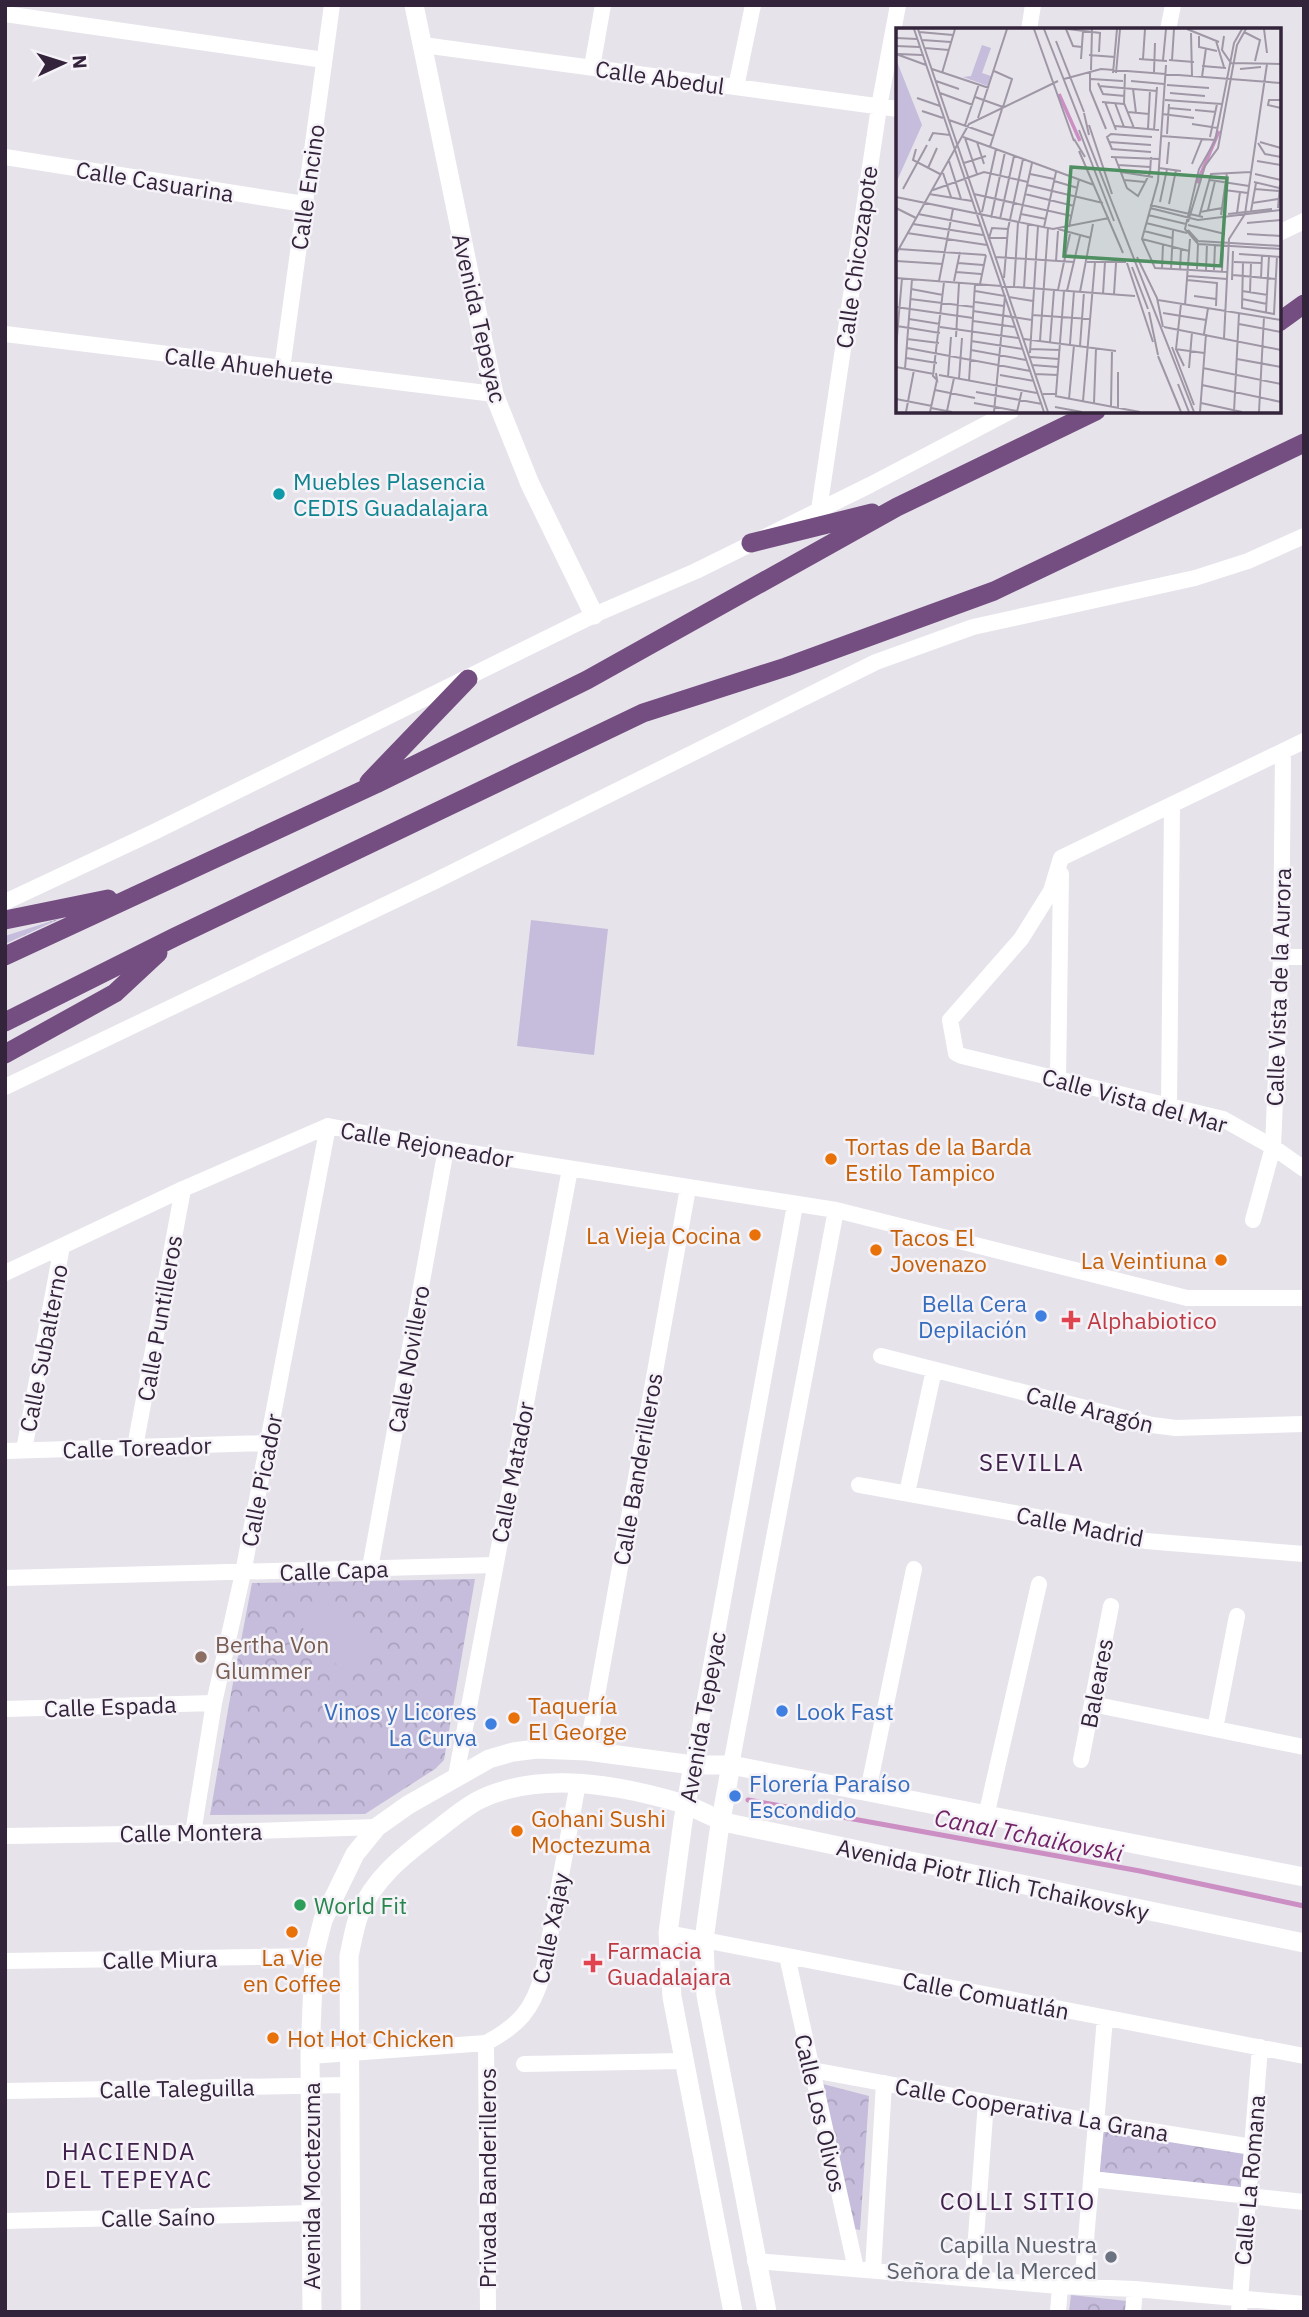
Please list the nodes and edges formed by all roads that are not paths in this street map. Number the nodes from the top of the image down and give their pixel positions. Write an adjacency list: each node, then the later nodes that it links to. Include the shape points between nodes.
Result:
1 (332, 5): 12 (street, Calle Encino)
2 (414, 5): 11 (street, Avenida Tepeyac)
3 (603, 5): 13 (street)
4 (753, 5): 14 (street)
5 (898, 5): 15 (street, Calle Chicozapote)
6 (1034, 5): 9 (street)
7 (1173, 5): 10 (street)
8 (5, 14): 12 (street)
9 (1028, 28)
10 (1168, 28)
11 (423, 45): 13 (street, Calle Abedul); 27 (street, Avenida Tepeyac)
12 (324, 60): 18 (street, Calle Encino)
13 (592, 67): 14 (street, Calle Abedul)
14 (736, 87): 15 (street, Calle Abedul)
15 (879, 107): 16 (street, Calle Abedul); 32 (street, Calle Chicozapote)
16 (896, 109)
17 (5, 157): 18 (street, Calle Casuarina)
18 (304, 204): 26 (street, Calle Encino)
19 (1304, 221): 20 (street)
20 (1281, 232)
21 (1304, 304): 23 (highway)
22 (1304, 313): 24 (highway)
23 (1281, 321)
24 (1281, 321)
25 (5, 334): 26 (street, Calle Ahuehuete)
26 (282, 369): 27 (street, Calle Ahuehuete)
27 (494, 394): 35 (street, Avenida Tepeyac, via 530,484)
28 (1007, 413): 32 (street)
29 (1092, 413): 31 (highway)
30 (1304, 443): 45 (highway, via 994,591 643,713)
31 (897, 507): 34 (highway); 39 (highway, via 587,680)
32 (819, 510): 34 (street)
33 (1304, 536): 52 (street, via 1195,578 973,627 876,662)
34 (751, 543): 35 (street)
35 (594, 615): 36 (street)
36 (468, 679): 39 (highway); 43 (street)
37 (1304, 741): 38 (street)
38 (1283, 751): 40 (street); 47 (street, Calle Vista de la Aurora)
39 (360, 791): 42 (highway)
40 (1172, 805): 41 (street); 53 (street)
41 (1061, 858): 51 (street); 51 (street, Calle Vista del Mar, via 1051,891 1028,930 950,1020 956,1053)
42 (140, 892): 44 (highway); 46 (highway)
43 (5, 902)
44 (5, 920)
45 (175, 937): 49 (highway); 50 (highway, via 115,993)
46 (5, 956)
47 (1281, 957): 48 (street); 55 (street, Calle Vista de la Aurora)
48 (1304, 957)
49 (5, 1022)
50 (5, 1054)
51 (1058, 1079): 53 (street, Calle Vista del Mar)
52 (5, 1087)
53 (1169, 1106): 55 (street, Calle Vista del Mar, via 1223,1119)
54 (328, 1126): 56 (street, Calle Rejoneador); 60 (street, Calle Rejoneador); 70 (street, Calle Picador)
55 (1273, 1147): 58 (street, Calle Vista del Mar); 63 (street, Calle Vista de la Aurora)
56 (446, 1149): 57 (street, Calle Rejoneador); 78 (street, Calle Novillero)
57 (570, 1169): 59 (street, Calle Rejoneador); 77 (street, Calle Matador)
58 (1304, 1169)
59 (688, 1188): 61 (street, Calle Rejoneador); 90 (street, Calle Banderilleros)
60 (183, 1189): 64 (street, Calle Rejoneador); 71 (street, Calle Puntilleros)
61 (795, 1205): 62 (street, Calle Rejoneador); 92 (street, Avenida Tepeyac)
62 (836, 1210): 66 (street, Calle Rejoneador, via 1187,1298); 93 (street, Avenida Tepeyac)
63 (1253, 1220)
64 (62, 1246): 65 (street, Calle Rejoneador); 72 (street, Calle Subalterno)
65 (5, 1273)
66 (1304, 1298)
67 (881, 1356): 68 (street, Calle Aragón)
68 (934, 1370): 69 (street, Calle Aragón, via 1152,1425); 75 (street)
69 (1304, 1424)
70 (268, 1443): 71 (street, Calle Toreador); 80 (street, Calle Picador)
71 (135, 1447): 72 (street, Calle Toreador)
72 (24, 1450): 73 (street, Calle Toreador)
73 (5, 1451)
74 (859, 1485): 75 (street, Calle Madrid)
75 (907, 1493): 76 (street, Calle Madrid, via 1146,1541)
76 (1304, 1554)
77 (495, 1565): 78 (street, Calle Capa); 94 (street, Calle Matador)
78 (370, 1568): 80 (street, Calle Capa)
79 (914, 1569): 96 (street)
80 (243, 1573): 81 (street, Calle Capa); 85 (street, Calle Picador)
81 (5, 1578)
82 (1039, 1584): 98 (street)
83 (1111, 1606): 86 (street, Baleares)
84 (1237, 1616): 88 (street)
85 (214, 1703): 87 (street, Calle Espada); 101 (street, Calle Picador)
86 (1091, 1704): 88 (street); 91 (street, Baleares)
87 (5, 1709)
88 (1215, 1729): 89 (street)
89 (1304, 1747)
90 (587, 1751): 92 (street, Avenida Moctezuma); 94 (street, Avenida Moctezuma, via 513,1752)
91 (1081, 1760)
92 (693, 1765): 93 (street); 97 (street, Avenida Tepeyac)
93 (731, 1765): 96 (street); 99 (street, Avenida Tepeyac)
94 (456, 1776): 100 (street, Avenida Moctezuma)
95 (578, 1783): 97 (street, Avenida Moctezuma); 111 (street, Calle Xajay, via 537,1994 525,2015); 113 (street, Avenida Moctezuma, via 537,1783 479,1800 398,1860 377,1884 359,1914 349,1956)
96 (868, 1791): 98 (street)
97 (686, 1805): 99 (street, Avenida Piotr Ilich Tchaikovsky); 104 (street, Avenida Tepeyac)
98 (986, 1815): 103 (street)
99 (721, 1822): 105 (street, Avenida Tepeyac); 106 (street, Avenida Piotr Ilich Tchaikovsky)
100 (377, 1827): 101 (street, Calle Montera); 107 (street, Avenida Moctezuma, via 355,1854 338,1887)
101 (193, 1833): 102 (street, Calle Montera)
102 (5, 1836)
103 (1304, 1877)
104 (668, 1933): 105 (street, Calle Comuatlán); 116 (street, Avenida Tepeyac, via 672,1997)
105 (704, 1940): 108 (street, Calle Comuatlán); 126 (street, Avenida Tepeyac, via 706,1995)
106 (1304, 1943)
107 (314, 1956): 109 (street, Calle Miura); 114 (street, Avenida Moctezuma)
108 (787, 1956): 110 (street, Calle Comuatlán); 118 (street, Calle Los Olivos)
109 (5, 1961)
110 (1105, 2018): 112 (street, Calle Comuatlán); 124 (street)
111 (486, 2043): 113 (street, Calle Xajay); 143 (street, Privada Banderilleros)
112 (1260, 2048): 115 (street, Calle Comuatlán); 125 (street, Calle La Romana)
113 (349, 2054): 114 (street, Calle Xajay); 120 (street, Avenida Moctezuma)
114 (310, 2056): 121 (street, Avenida Moctezuma)
115 (1304, 2056)
116 (684, 2061): 117 (street); 127 (street, Avenida Tepeyac)
117 (524, 2064)
118 (812, 2070): 119 (street, Calle Cooperativa La Grana); 134 (street, Calle Los Olivos)
119 (884, 2083): 123 (street, Calle Cooperativa La Grana); 134 (street)
120 (349, 2085): 121 (street, Calle Taleguilla); 142 (street, Avenida Moctezuma)
121 (310, 2087): 122 (street, Calle Taleguilla); 131 (street, Avenida Moctezuma)
122 (5, 2091)
123 (986, 2102): 124 (street, Calle Cooperativa La Grana); 135 (street)
124 (1095, 2122): 125 (street, Calle Cooperativa La Grana); 128 (street)
125 (1252, 2147): 129 (street, Calle La Romana)
126 (737, 2158): 127 (street); 133 (street, Avenida Tepeyac)
127 (704, 2164): 144 (street, Avenida Tepeyac)
128 (1091, 2179): 129 (street); 137 (street)
129 (1247, 2197): 130 (street); 140 (street, Calle La Romana)
130 (1304, 2202)
131 (311, 2213): 132 (street, Calle Saíno); 141 (street, Avenida Moctezuma)
132 (5, 2221)
133 (755, 2261): 134 (street); 145 (street, Avenida Tepeyac)
134 (864, 2270): 135 (street)
135 (973, 2278): 136 (street)
136 (1060, 2286): 137 (street); 146 (street)
137 (1082, 2286): 138 (street)
138 (1135, 2288): 140 (street); 147 (street)
139 (1304, 2304): 140 (street)
140 (1239, 2306)
141 (312, 2312)
142 (351, 2312)
143 (488, 2312)
144 (733, 2312)
145 (766, 2312)
146 (1058, 2312)
147 (1133, 2312)

